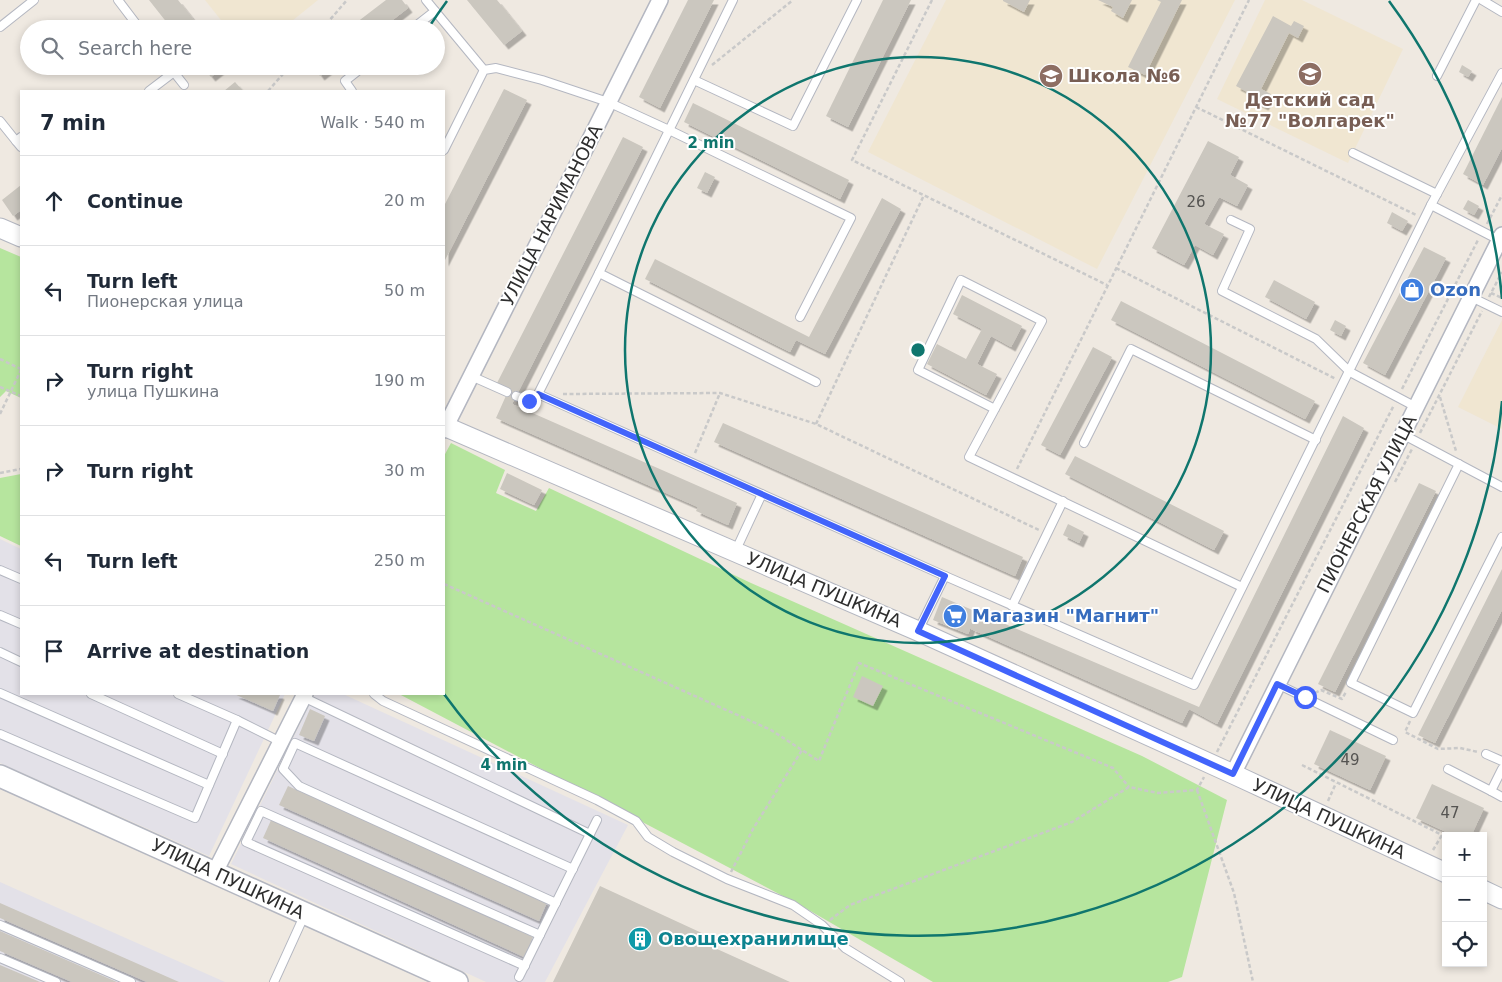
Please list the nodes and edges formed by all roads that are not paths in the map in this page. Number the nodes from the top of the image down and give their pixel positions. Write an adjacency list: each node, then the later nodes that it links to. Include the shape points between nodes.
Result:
1 (34, 0): 15 (lane)
2 (118, 0): 11 (lane)
3 (426, 0): 9 (lane)
4 (660, 0): 26 (street, УЛИЦА НАРИМАНОВА)
5 (733, 0): 22 (lane)
6 (857, 0): 22 (lane, via 793,126)
7 (1476, 0): 21 (lane)
8 (1482, 0): 10 (lane)
9 (435, 11): 12 (lane); 13 (lane)
10 (1502, 12)
11 (133, 20)
12 (424, 20)
13 (442, 20)
14 (445, 23): 16 (lane)
15 (0, 27)
16 (484, 70): 26 (lane, via 496,68); 30 (lane)
17 (1502, 73): 32 (lane)
18 (165, 75): 24 (lane)
19 (176, 75): 23 (lane)
20 (353, 75): 25 (lane, via 345,81)
21 (1437, 76)
22 (694, 80): 28 (lane)
23 (184, 85)
24 (151, 90)
25 (351, 90)
26 (608, 102): 28 (lane); 43 (street, УЛИЦА НАРИМАНОВА)
27 (0, 121): 29 (lane)
28 (669, 130): 38 (lane); 41 (lane, via 851,218)
29 (19, 142)
30 (445, 148)
31 (1353, 153): 32 (lane)
32 (1437, 194): 33 (lane)
33 (1431, 205): 37 (lane); 42 (lane)
34 (1231, 220): 42 (lane, via 1250,230 1222,291 1316,339)
35 (0, 228): 36 (street)
36 (20, 237)
37 (1501, 238): 39 (street, ПИОНЕРСКАЯ УЛИЦА)
38 (599, 273): 44 (lane); 46 (lane)
39 (1471, 297): 40 (lane); 48 (street, ПИОНЕРСКАЯ УЛИЦА)
40 (1502, 312)
41 (800, 318)
42 (1350, 372): 48 (lane); 53 (lane)
43 (471, 376): 45 (lane); 50 (street, УЛИЦА НАРИМАНОВА)
44 (816, 382)
45 (507, 392)
46 (538, 394): 47 (lane, via 529,401); 57 (lane)
47 (516, 396)
48 (1416, 406): 52 (street, ПИОНЕРСКАЯ УЛИЦА)
49 (995, 409): 49 (lane, via 1042,321 961,280 918,370); 58 (lane, via 970,457)
50 (445, 426)
51 (445, 428): 60 (street, УЛИЦА ПУШКИНА)
52 (1402, 434): 55 (lane); 71 (street, ПИОНЕРСКАЯ УЛИЦА)
53 (1316, 440): 54 (lane, via 1132,349); 64 (lane)
54 (1084, 443)
55 (1459, 464): 56 (lane); 59 (lane, via 1351,683 1413,713)
56 (1502, 487)
57 (762, 494): 60 (lane); 62 (lane)
58 (1063, 501): 64 (lane); 65 (lane)
59 (1502, 537)
60 (735, 552): 68 (street, УЛИЦА ПУШКИНА)
61 (0, 570): 63 (lane)
62 (945, 576): 65 (lane); 68 (lane)
63 (20, 579)
64 (1242, 587): 65 (lane, via 1194,685)
65 (1012, 606)
66 (0, 615): 67 (lane)
67 (20, 624)
68 (918, 631): 87 (street, УЛИЦА ПУШКИНА)
69 (0, 652): 70 (lane)
70 (20, 662)
71 (1277, 684): 79 (lane); 87 (street, ПИОНЕРСКАЯ УЛИЦА)
72 (0, 693): 89 (lane)
73 (93, 695): 81 (lane)
74 (180, 695): 77 (lane)
75 (302, 695): 80 (street); 93 (lane)
76 (375, 695): 110 (lane, via 597,800 636,821 648,837 673,852 793,905 822,925 845,948)
77 (237, 720): 80 (lane); 81 (lane)
78 (0, 734): 89 (lane, via 195,818)
79 (1393, 740)
80 (281, 742): 84 (street)
81 (223, 754): 89 (lane)
82 (1486, 754): 83 (lane)
83 (1502, 762)
84 (277, 766): 94 (lane, via 295,743); 96 (street); 99 (lane, via 299,786)
85 (1502, 769): 90 (lane)
86 (1448, 770): 90 (lane)
87 (1233, 774): 95 (street, УЛИЦА ПУШКИНА)
88 (0, 776): 96 (main road, УЛИЦА ПУШКИНА)
89 (209, 785)
90 (1491, 791): 91 (lane)
91 (1502, 797)
92 (597, 820): 93 (lane)
93 (590, 834): 94 (lane)
94 (573, 869): 99 (lane)
95 (1442, 871)
96 (216, 872): 100 (main road, УЛИЦА ПУШКИНА)
97 (1487, 892): 98 (street)
98 (1502, 899)
99 (556, 903): 102 (lane)
100 (305, 914): 108 (lane); 109 (main road, УЛИЦА ПУШКИНА)
101 (0, 925): 107 (lane)
102 (540, 935): 104 (lane); 104 (lane, via 261,811 246,842)
103 (0, 958): 106 (lane)
104 (524, 966): 105 (lane)
105 (519, 977)
106 (56, 982)
107 (130, 982)
108 (274, 982)
109 (457, 982)
110 (900, 982)

